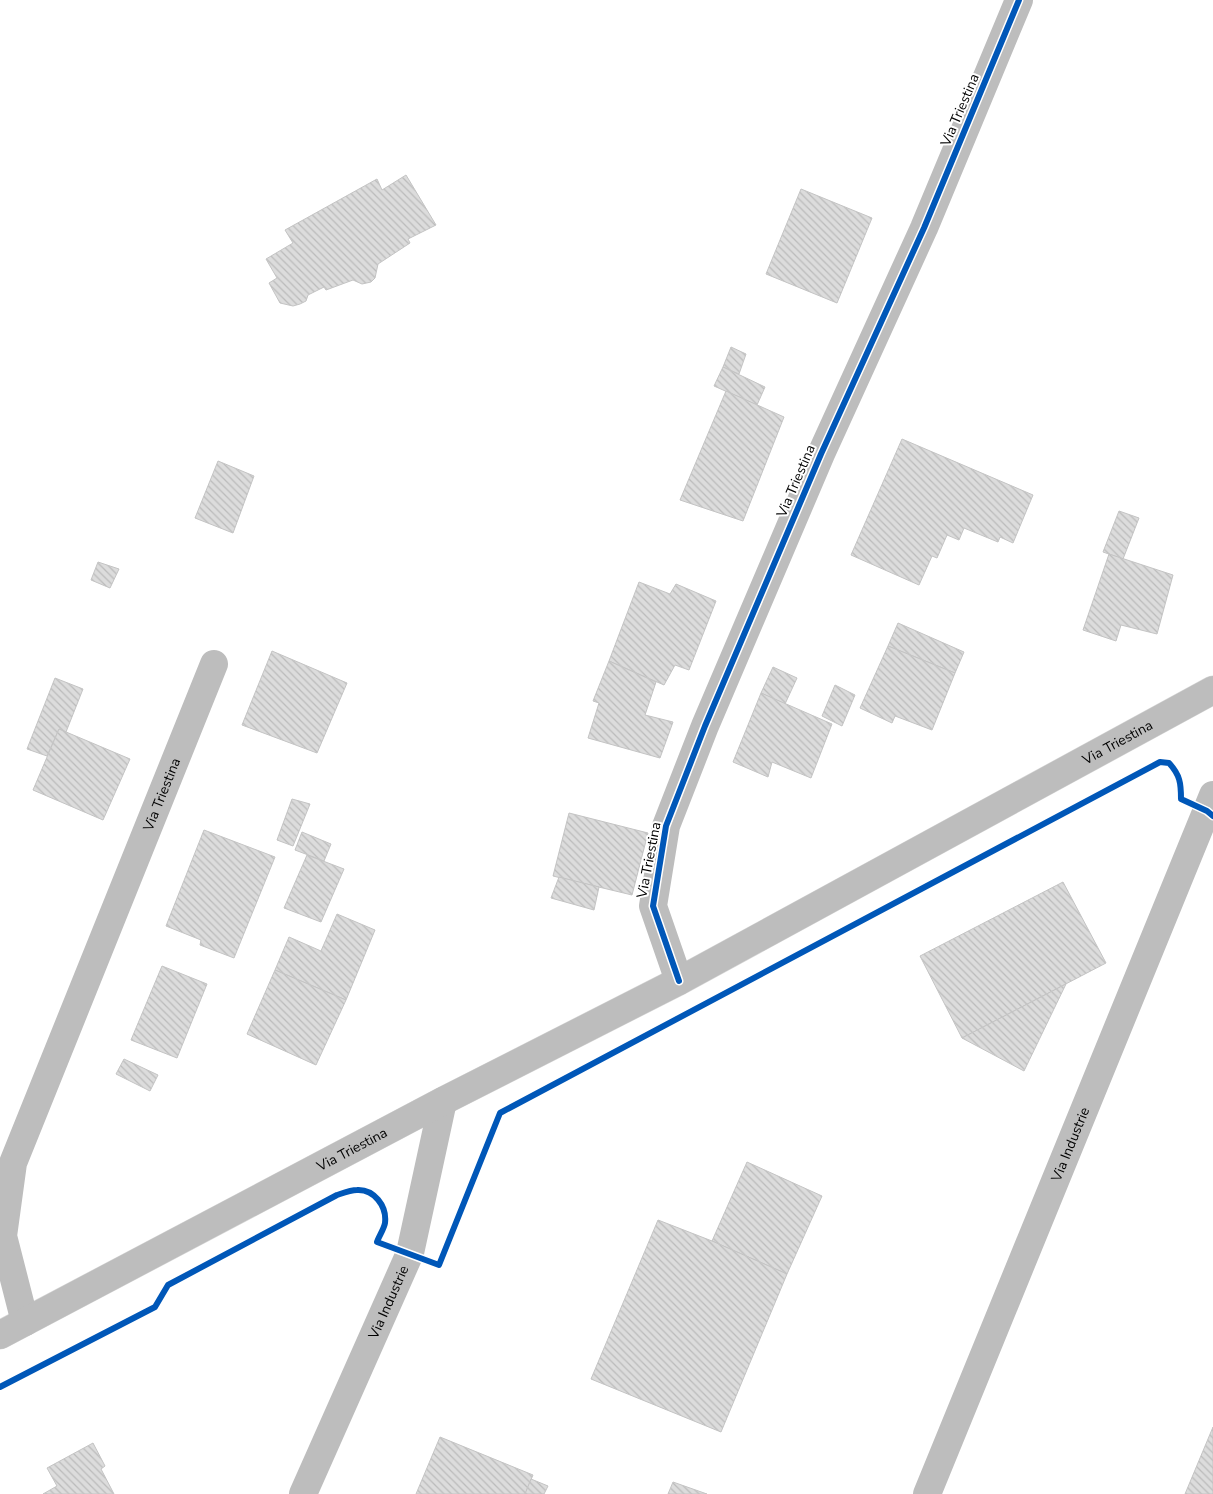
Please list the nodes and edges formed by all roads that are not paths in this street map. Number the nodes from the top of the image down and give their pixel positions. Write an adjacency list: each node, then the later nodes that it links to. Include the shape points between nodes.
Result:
1 (1020, 0): 5 (street, Via Triestina, via 924,228 813,472 666,826 653,906)
2 (214, 664): 7 (street, Via Triestina, via 13,1163 3,1236)
3 (1213, 690): 5 (street, Via Triestina)
4 (1213, 795): 10 (street, Via Industrie)
5 (679, 982): 6 (street, Via Triestina)
6 (443, 1101): 7 (street, Via Triestina); 9 (street, Via Industrie, via 410,1253)
7 (25, 1322): 8 (street, Via Triestina)
8 (0, 1335)
9 (302, 1494)
10 (927, 1494)

